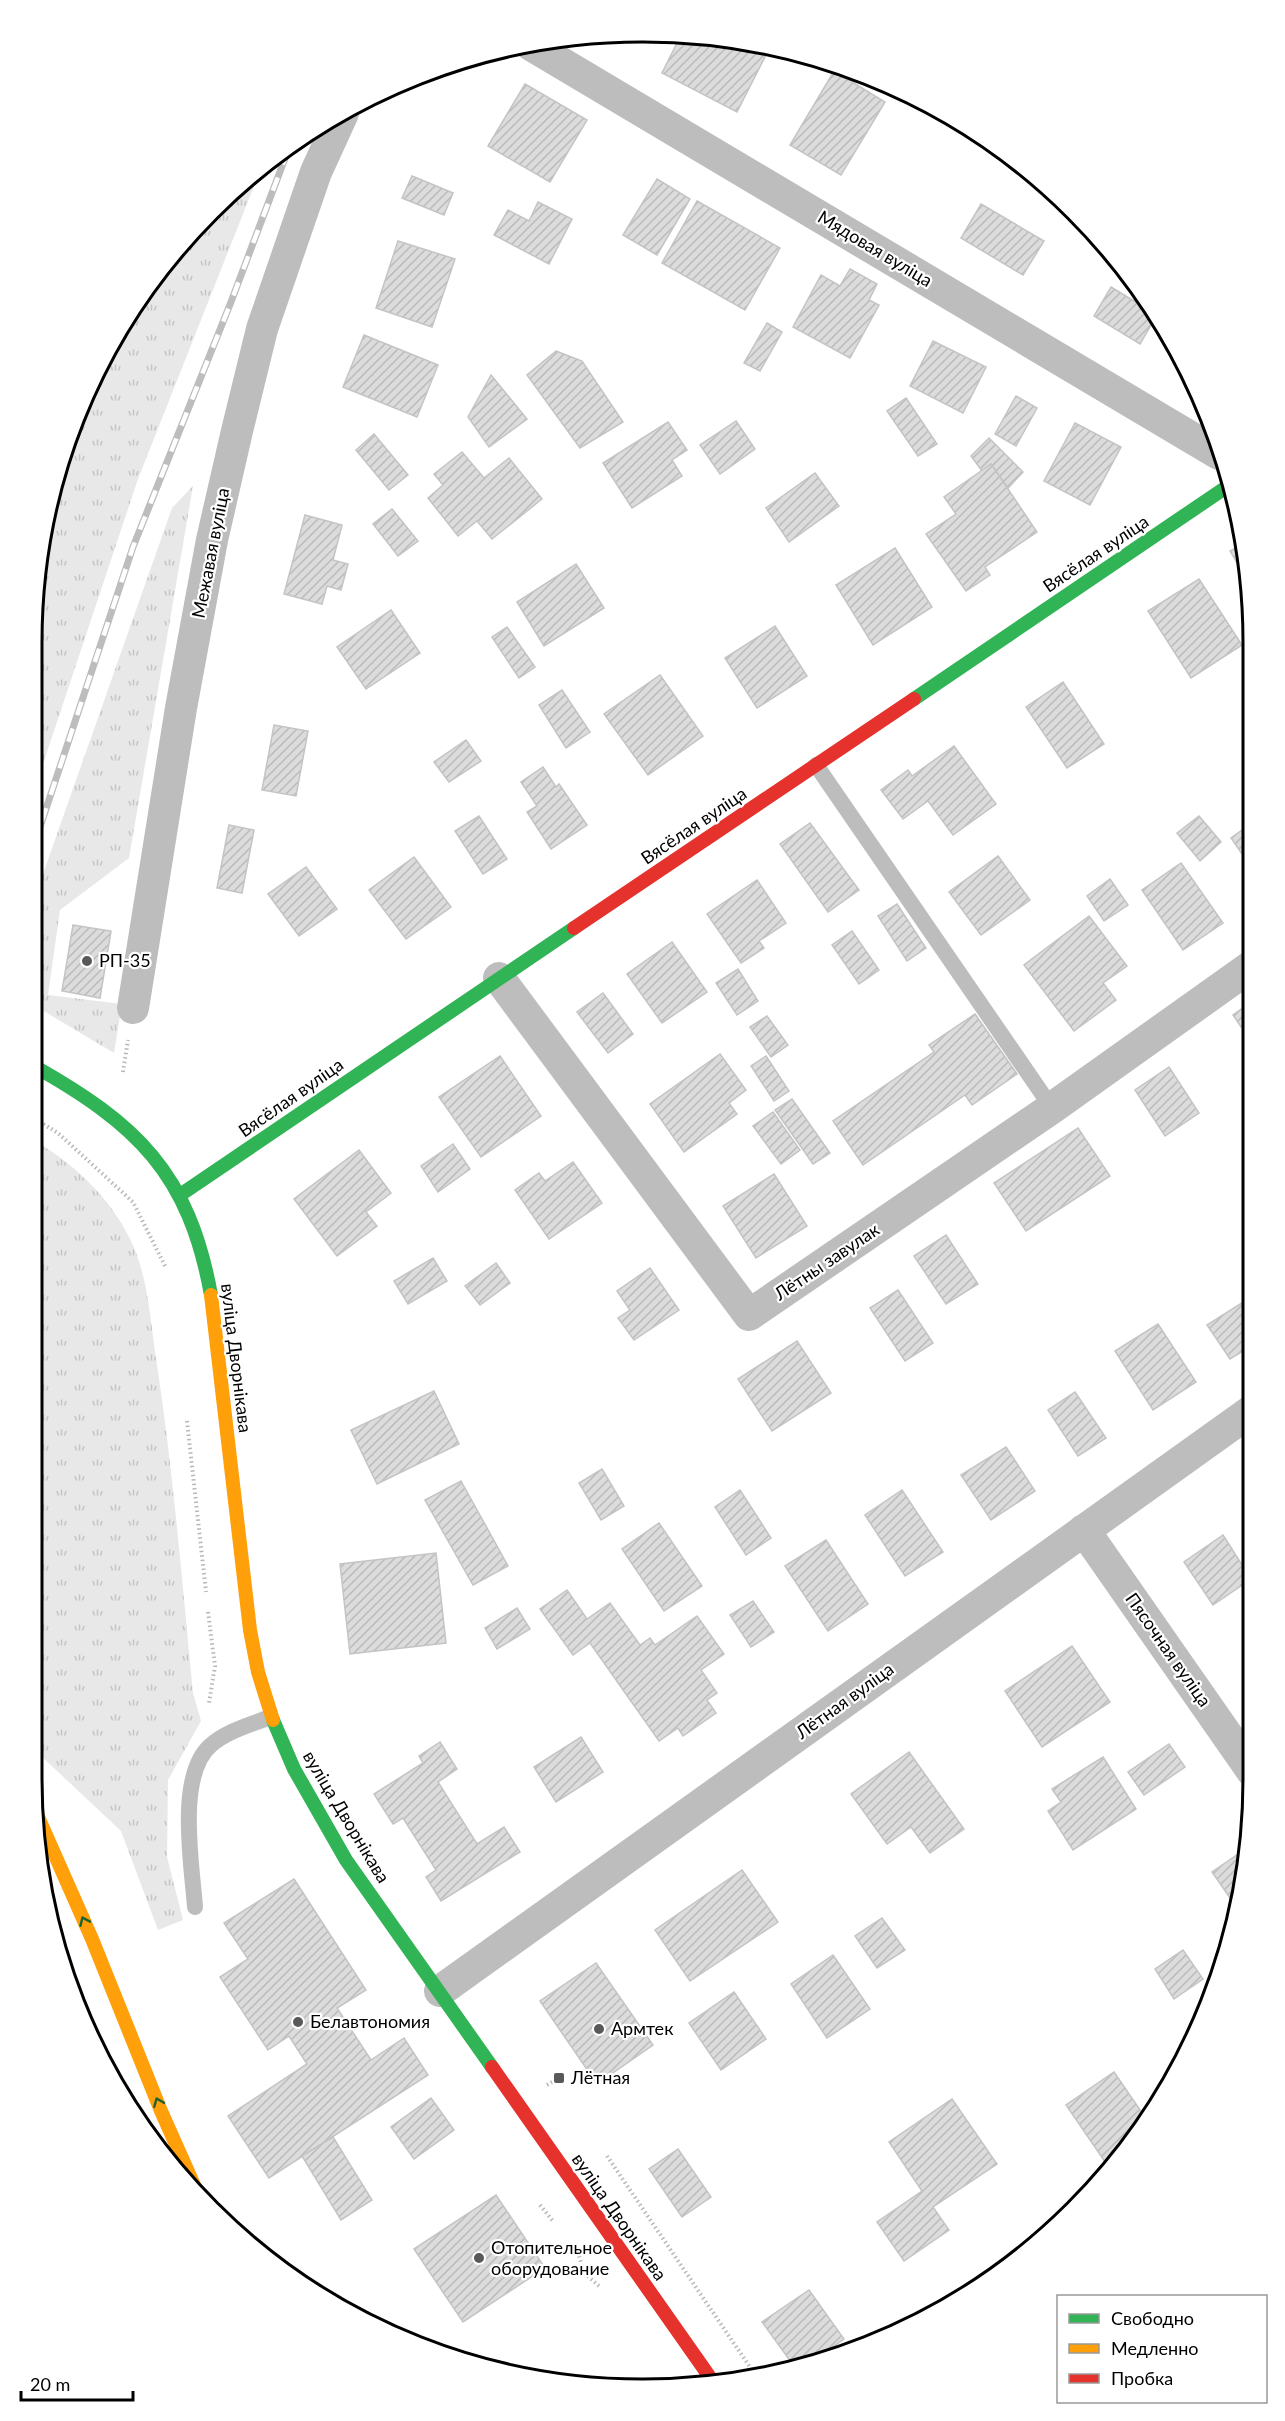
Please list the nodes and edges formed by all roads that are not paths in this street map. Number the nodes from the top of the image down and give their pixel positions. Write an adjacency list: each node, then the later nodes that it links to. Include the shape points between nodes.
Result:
1 (541, 51): 3 (street, Мядовая вуліца)
2 (338, 125): 8 (street, Межавая вуліца, via 316,172 262,329 237,431 183,696)
3 (1211, 449)
4 (1223, 489): 5 (main road, Вясёлая вуліца)
5 (816, 765): 7 (main road, Вясёлая вуліца); 10 (lane)
6 (1243, 972): 10 (street, Лётны завулак)
7 (499, 978): 10 (street, Лётны завулак, via 749,1315); 11 (main road, Вясёлая вуліца)
8 (133, 1008)
9 (42, 1070): 11 (main road, вуліца Дворнікава, via 116,1118 153,1155)
10 (1052, 1108)
11 (180, 1195): 14 (main road, вуліца Дворнікава, via 200,1241 212,1300 248,1607 257,1669)
12 (1243, 1417): 13 (street, Лётная вуліца)
13 (1084, 1530): 15 (street, Пясочная вуліца); 18 (street, Лётная вуліца)
14 (270, 1717): 17 (lane, via 210,1745 197,1763 190,1786 189,1815); 18 (main road, вуліца Дворнікава, via 301,1786 346,1860)
15 (1243, 1758)
16 (44, 1831): 19 (main road, one-way to 16)
17 (195, 1907)
18 (440, 1991): 20 (main road, вуліца Дворнікава)
19 (187, 2169)
20 (709, 2375)

